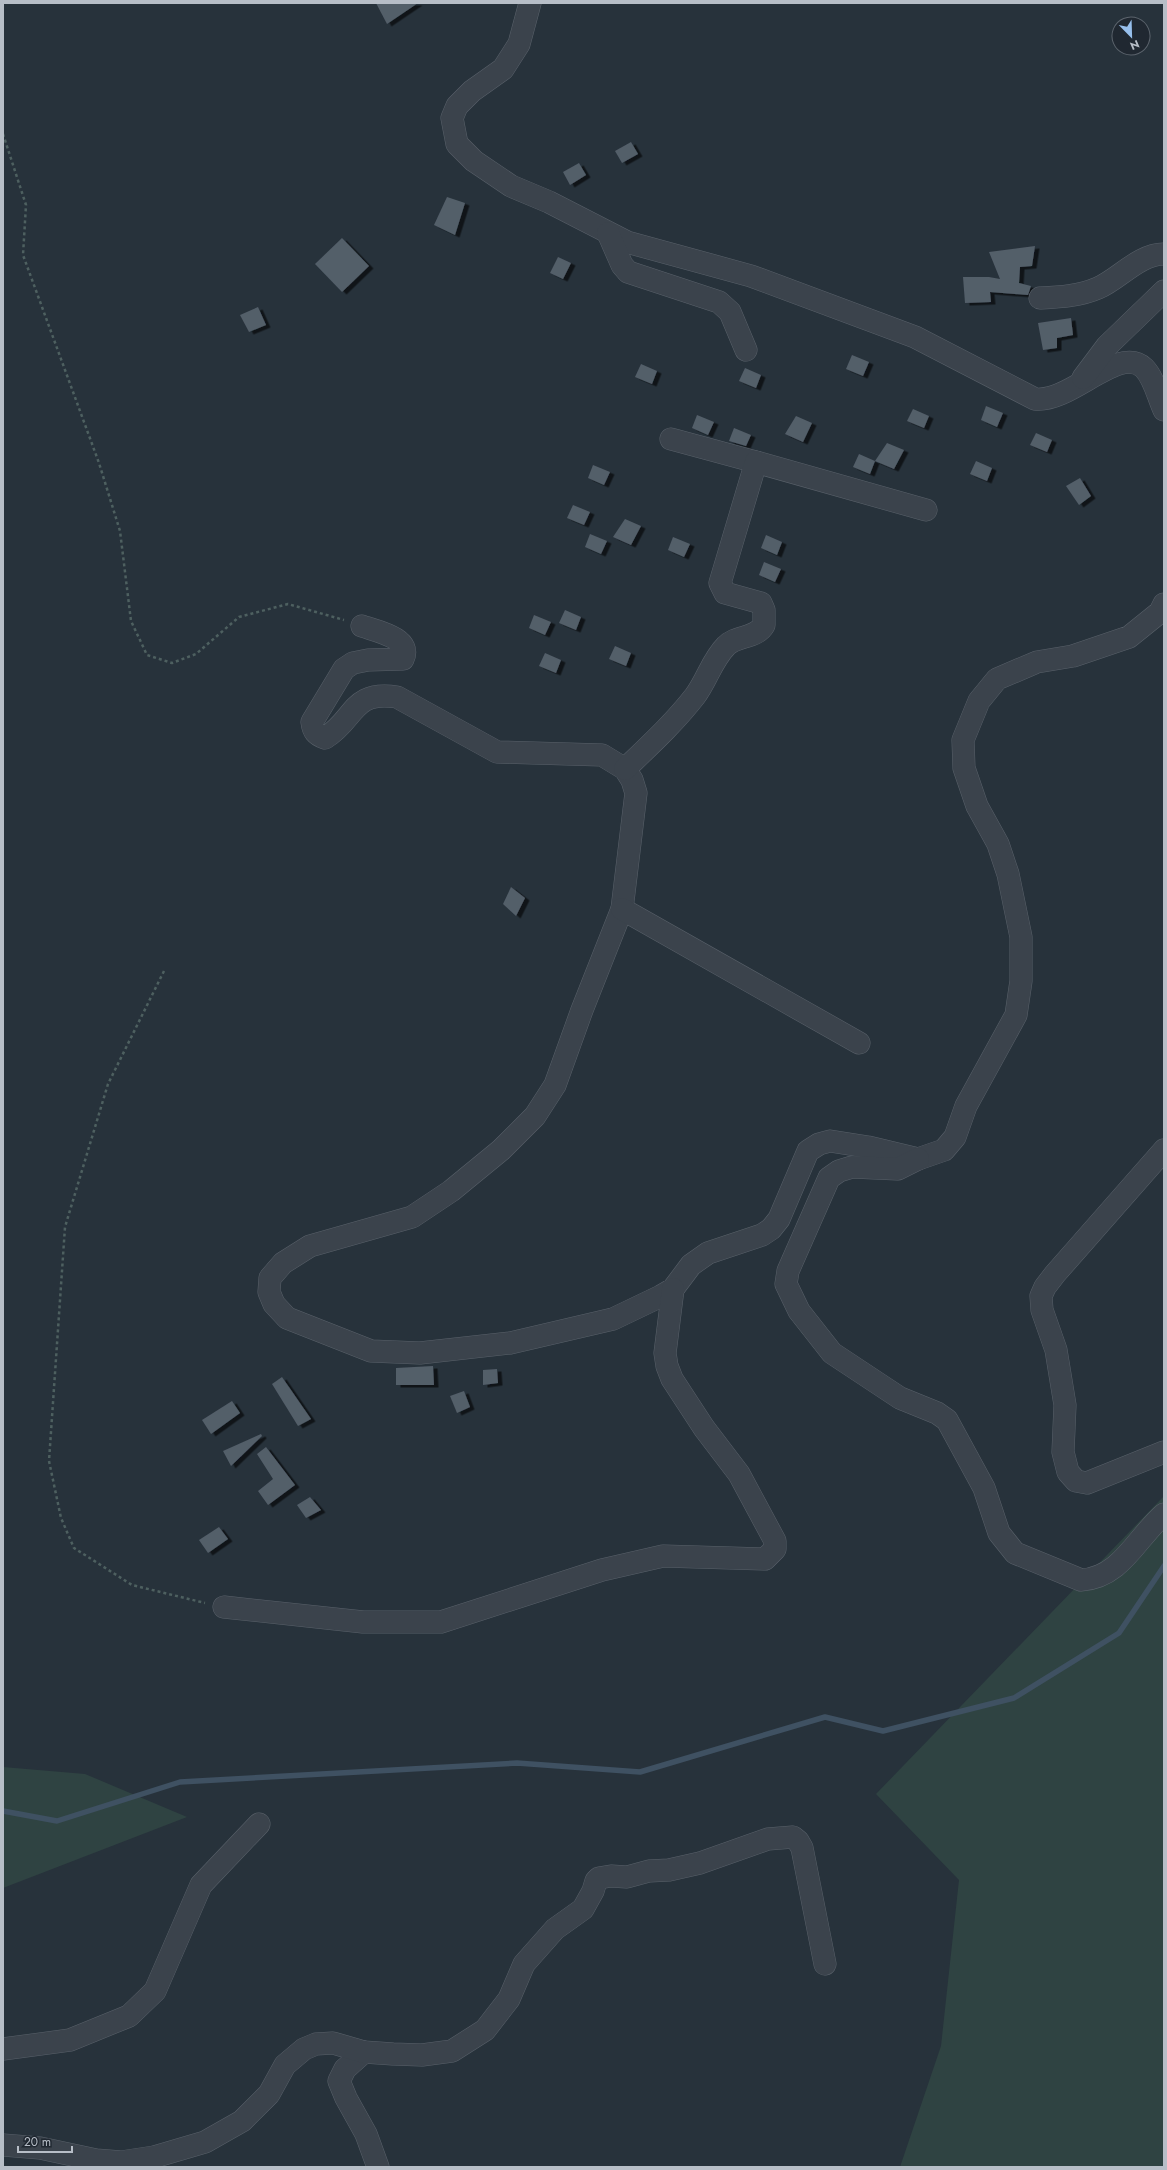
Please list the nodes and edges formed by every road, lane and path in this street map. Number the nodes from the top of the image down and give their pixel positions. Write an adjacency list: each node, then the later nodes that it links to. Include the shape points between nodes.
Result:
1 (530, 3): 3 (street, via 519,44 503,69 472,91 457,106 452,118 457,144 474,161 511,186 549,202)
2 (3, 134): 14 (path, via 26,205 23,255 99,463 120,531 131,621 147,655 172,663 196,654 239,617 288,604)
3 (608, 233): 7 (street, via 622,265 628,272 719,302 730,312); 8 (street, via 627,242 751,276 915,337 1035,399 1054,398)
4 (1164, 254): 6 (street, via 1141,262 1098,288 1070,296)
5 (1164, 291): 8 (street, via 1107,346)
6 (1040, 298)
7 (746, 350)
8 (1074, 388): 9 (street, via 1107,368 1123,362 1135,362 1144,368 1152,380)
9 (1164, 410)
10 (671, 440): 11 (street)
11 (756, 462): 12 (street); 15 (street, via 720,583 725,593 761,603 764,624 757,632 737,637 727,645 718,655 696,694 673,723)
12 (926, 510)
13 (1164, 604): 20 (street, via 1160,612 1129,637 1073,656 1037,662 997,679 980,701 963,740 964,768 977,806 998,844 1008,874 1020,937 1021,981 1016,1015 966,1106 955,1137 944,1150)
14 (362, 626): 15 (street, via 399,641 405,647 406,653 403,659 353,662 344,669 312,722 312,729 318,736 325,738 335,732 357,705 380,695 397,697 497,752 602,755)
15 (625, 769): 16 (street, via 636,793)
16 (622, 909): 18 (street); 21 (street, via 555,1085 535,1116 501,1150 451,1191 412,1217 310,1246 283,1263 270,1278 269,1292 274,1304 287,1318 316,1330 371,1351 420,1353 510,1343 613,1319)
17 (164, 971): 24 (path, via 108,1084 65,1227 48,1462 61,1518 74,1548 132,1585)
18 (860, 1043)
19 (1164, 1150): 22 (street, via 1054,1274 1041,1296 1042,1310 1056,1350 1065,1405 1063,1452 1068,1472 1076,1481 1087,1483)
20 (918, 1159): 21 (street, via 852,1144 830,1141 819,1144 808,1151 779,1219 771,1229 708,1253 691,1265); 23 (street, via 898,1169 852,1167 839,1171 829,1178 788,1271 786,1284 798,1311 832,1353 900,1398 948,1420 984,1488 999,1533 1015,1553 1081,1580 1092,1579 1107,1573 1121,1562)
21 (673, 1289): 24 (street, via 665,1354 667,1366 672,1379 704,1428 740,1474 775,1542 775,1549 765,1559 663,1556 602,1570 441,1622 363,1622)
22 (1164, 1452)
23 (1164, 1514)
24 (224, 1608)
25 (259, 1824): 27 (street, via 201,1885 155,1991 130,2016 70,2040)
26 (825, 1964): 28 (street, via 802,1848 793,1837 768,1839 700,1863 669,1870 600,1878 596,1881 583,1908 555,1929 524,1964 509,1999 485,2030 452,2051 422,2055)
27 (3, 2049)
28 (364, 2052): 29 (street, via 333,2043 316,2044 304,2049 285,2065 269,2094 242,2121 206,2142 154,2158 121,2162 96,2160 40,2148); 30 (street, via 345,2069 339,2081 366,2134)
29 (3, 2145)
30 (378, 2167)

